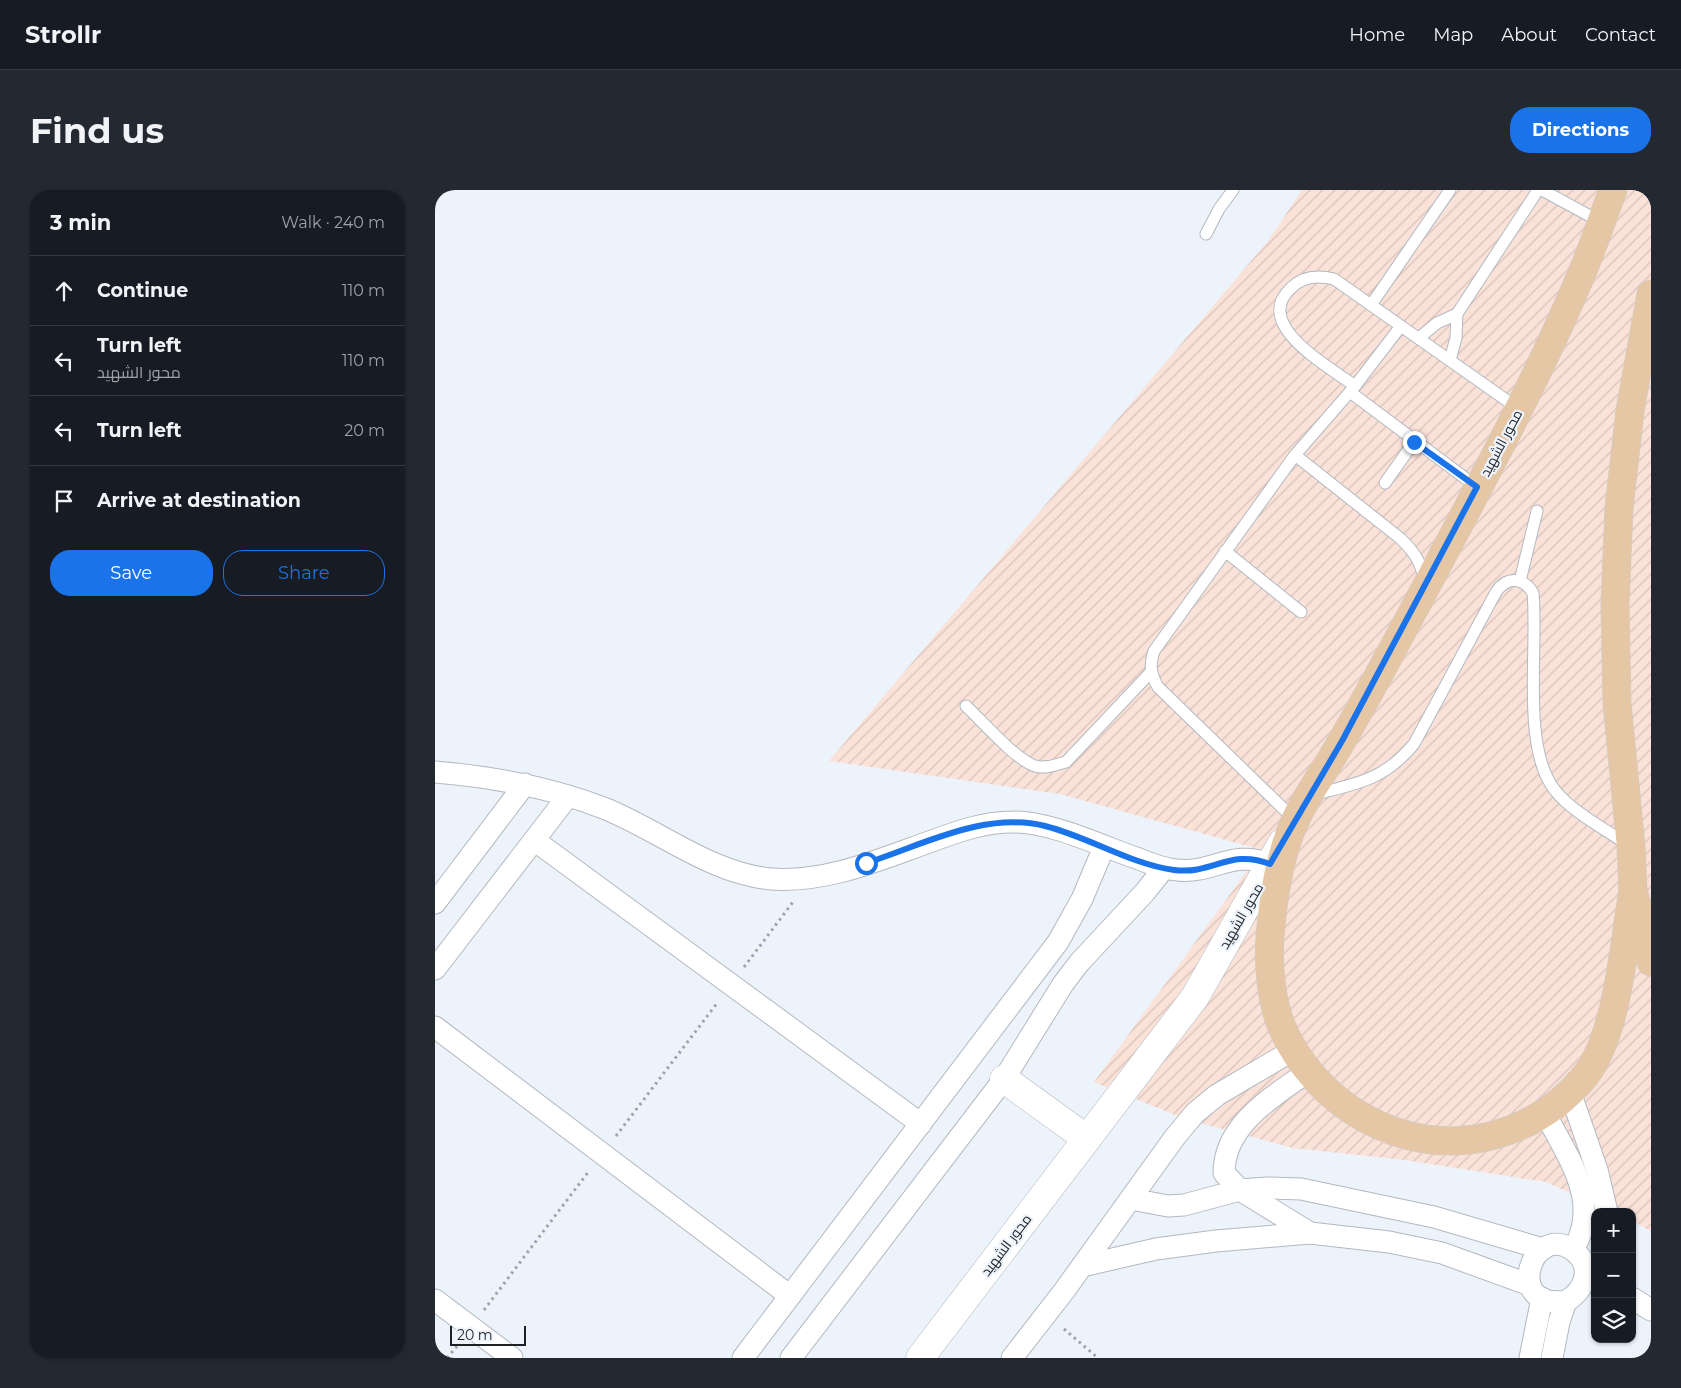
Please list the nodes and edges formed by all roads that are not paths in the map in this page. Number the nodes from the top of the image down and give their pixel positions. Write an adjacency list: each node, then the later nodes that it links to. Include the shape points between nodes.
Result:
1 (1233, 190): 6 (lane)
2 (1450, 190): 7 (lane)
3 (1540, 190): 5 (lane); 9 (lane)
4 (1613, 190): 5 (main road, محور الشهيد)
5 (1601, 222): 14 (main road, محور الشهيد, via 1577,285)
6 (1206, 234)
7 (1371, 305): 10 (lane); 13 (lane, via 1334,279 1322,276 1300,281 1291,288 1282,303 1281,320 1288,335)
8 (1649, 308): 33 (main road, via 1629,420 1619,508 1615,605 1617,703)
9 (1457, 314): 11 (lane, via 1437,323); 12 (lane, via 1456,338)
10 (1401, 326): 11 (lane); 13 (lane)
11 (1419, 338): 12 (lane)
12 (1450, 360): 14 (lane)
13 (1352, 389): 15 (lane); 16 (lane)
14 (1519, 409): 18 (main road, محور الشهيد)
15 (1414, 442): 17 (lane); 18 (lane)
16 (1295, 455): 20 (lane); 22 (lane, via 1413,551 1421,565)
17 (1385, 483)
18 (1477, 487): 22 (main road, محور الشهيد)
19 (1537, 511): 21 (lane)
20 (1225, 551): 23 (lane); 24 (lane, via 1154,651)
21 (1520, 581): 29 (lane, via 1510,580 1501,584 1414,744 1399,762 1381,775); 33 (lane, via 1533,593 1536,724 1539,756 1550,784 1563,799)
22 (1425, 587): 29 (main road, محور الشهيد)
23 (1301, 612)
24 (1151, 672): 25 (lane, via 1066,762 1051,767 1035,766 1021,758); 30 (lane, via 1158,687)
25 (966, 706)
26 (435, 772): 27 (street)
27 (525, 784): 28 (street); 37 (street)
28 (568, 796): 31 (street); 32 (street, via 607,810 729,869 770,878 812,878 840,872 984,824 1015,822 1045,826)
29 (1309, 796): 30 (main road, محور الشهيد)
30 (1295, 820): 34 (street, محور الشهيد); 41 (main road, via 1277,880 1269,943 1275,1006 1282,1028)
31 (534, 840): 39 (street); 45 (street)
32 (1104, 847): 35 (street); 45 (street, via 1082,899 1058,942)
33 (1631, 847): 36 (main road)
34 (1270, 864): 35 (street, via 1237,858 1189,871); 46 (street, محور الشهيد, via 1195,997)
35 (1163, 868): 42 (street, via 1074,970)
36 (1633, 890): 38 (main road); 43 (main road, via 1607,1031 1587,1074)
37 (435, 903)
38 (1651, 962)
39 (435, 969)
40 (435, 1027): 56 (street)
41 (1302, 1060): 44 (main road, via 1333,1097 1357,1115 1384,1129 1414,1137 1444,1141 1475,1139 1505,1133); 47 (street, via 1243,1124 1231,1142 1224,1160 1224,1173); 48 (street, via 1217,1095 1195,1113 1175,1137)
42 (1004, 1079): 46 (street); 63 (street)
43 (1570, 1092): 44 (main road); 49 (street, via 1597,1170)
44 (1545, 1114): 52 (street, via 1575,1174 1585,1203 1584,1228)
45 (921, 1124): 56 (street)
46 (1087, 1139): 64 (street, محور الشهيد)
47 (1239, 1190): 48 (street, via 1168,1206); 50 (street); 51 (street, via 1301,1189 1335,1195 1434,1217)
48 (1131, 1199): 53 (street)
49 (1606, 1208)
50 (1310, 1233): 53 (street, via 1165,1248); 55 (street, via 1389,1242 1442,1253)
51 (1543, 1249): 52 (street, via 1558,1245); 55 (street, via 1531,1261 1528,1277)
52 (1573, 1250): 54 (street)
53 (1082, 1266): 65 (street)
54 (1590, 1271): 58 (street, via 1576,1296)
55 (1536, 1292): 58 (street, via 1549,1302); 66 (street)
56 (790, 1296): 62 (street)
57 (435, 1300): 61 (street)
58 (1566, 1301): 67 (street)
59 (1636, 1301): 60 (street)
60 (1651, 1310)
61 (512, 1358)
62 (743, 1358)
63 (791, 1358)
64 (920, 1358)
65 (1012, 1358)
66 (1530, 1358)
67 (1552, 1358)

